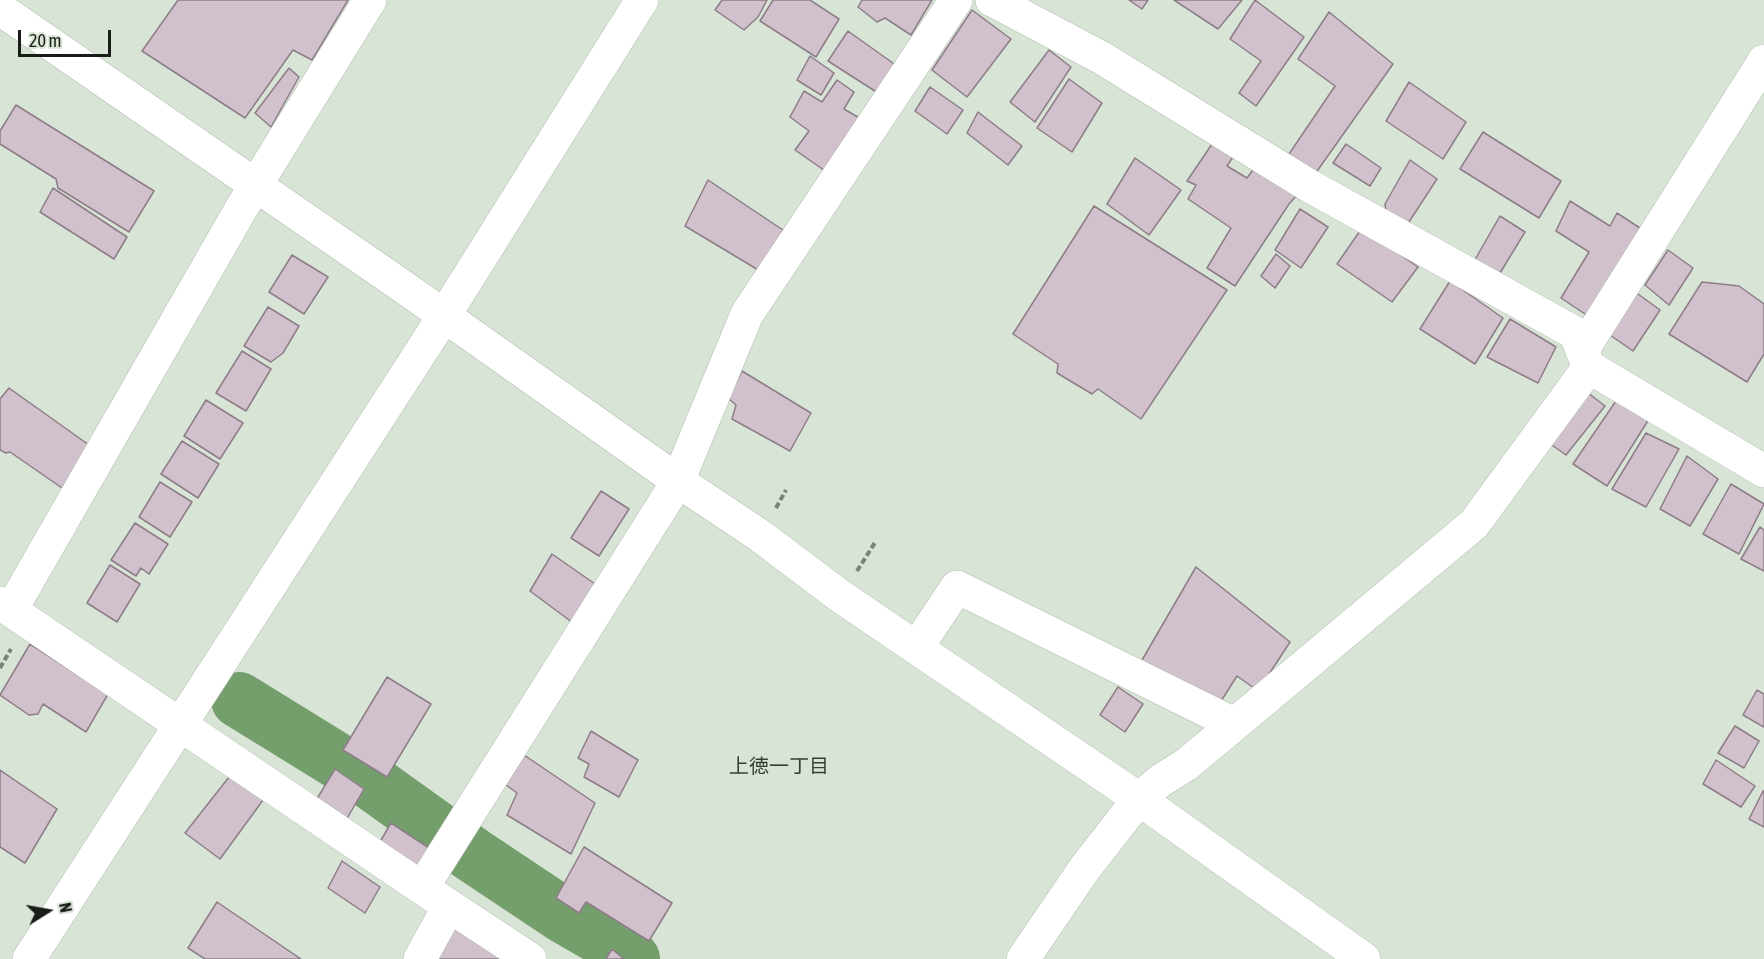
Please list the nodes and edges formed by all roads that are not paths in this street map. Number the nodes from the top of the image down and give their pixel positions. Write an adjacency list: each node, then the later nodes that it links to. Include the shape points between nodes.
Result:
1 (370, 0): 7 (street)
2 (642, 0): 8 (street)
3 (956, 0): 11 (street, via 747,314)
4 (992, 0): 9 (street, via 1102,58 1308,185 1575,333)
5 (0, 9): 7 (street)
6 (1764, 62): 9 (street)
7 (257, 186): 8 (street); 12 (street)
8 (444, 316): 11 (street); 15 (street)
9 (1586, 359): 10 (street); 14 (street, via 1474,524)
10 (1764, 471)
11 (678, 481): 13 (street); 17 (street)
12 (6, 606): 15 (street)
13 (917, 647): 14 (street, via 957,587); 16 (street)
14 (1234, 724): 16 (street)
15 (179, 725): 17 (street); 19 (street)
16 (1139, 799): 22 (street, via 1085,868); 23 (street)
17 (422, 888): 18 (street)
18 (449, 906): 20 (street); 21 (street)
19 (29, 959)
20 (420, 959)
21 (530, 959)
22 (1023, 959)
23 (1364, 959)

